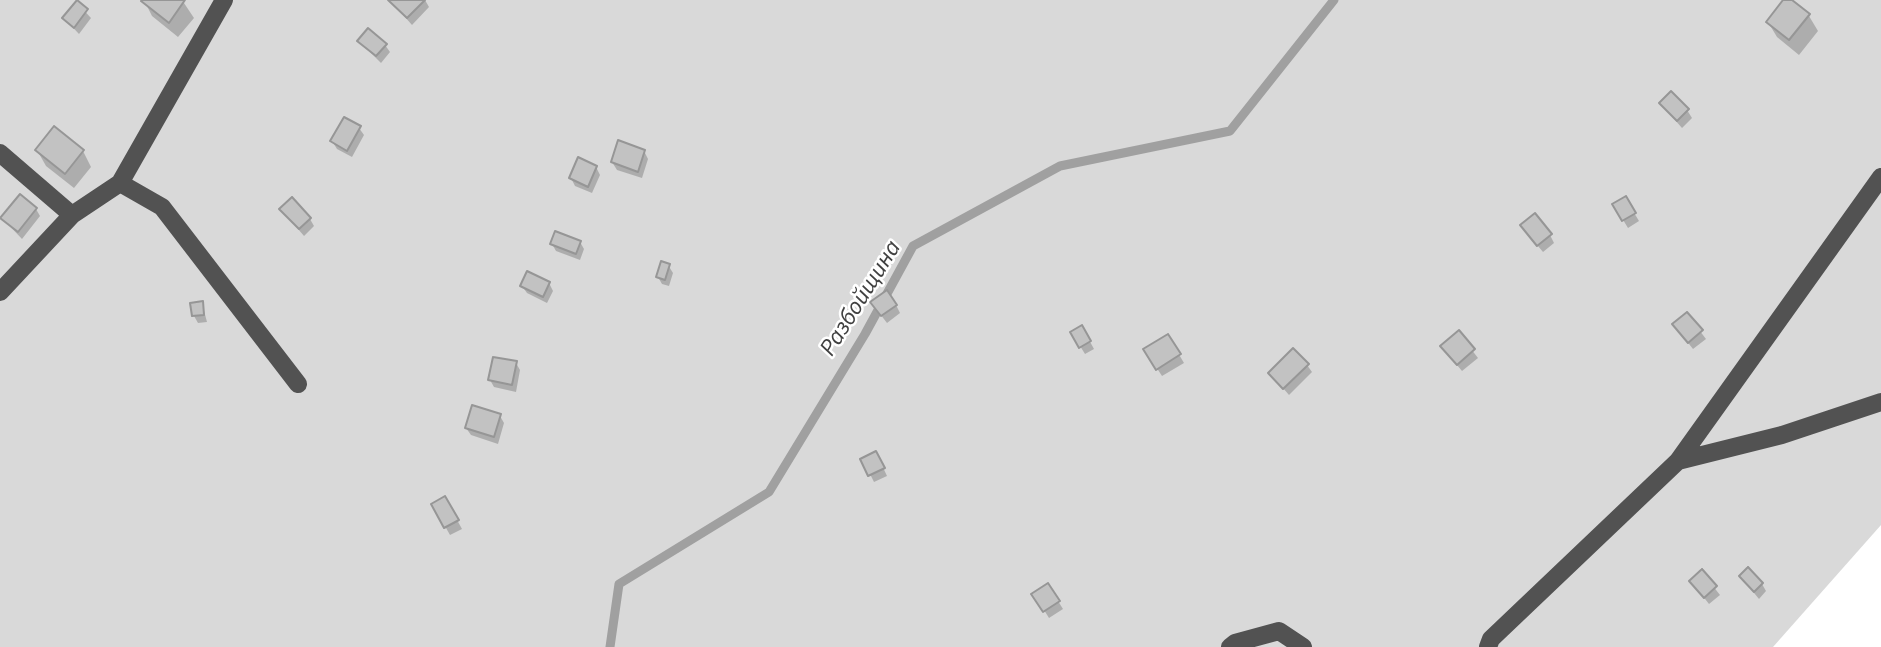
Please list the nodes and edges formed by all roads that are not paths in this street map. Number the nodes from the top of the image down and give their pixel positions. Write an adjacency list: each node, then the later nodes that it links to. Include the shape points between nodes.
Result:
1 (217, 3): 4 (lane)
2 (0, 153): 5 (lane)
3 (1881, 177): 9 (lane)
4 (120, 183): 5 (lane); 7 (lane, via 162,207)
5 (72, 215): 6 (lane)
6 (0, 292)
7 (298, 384)
8 (1881, 402): 9 (lane, via 1782,435)
9 (1678, 461): 10 (lane)
10 (1490, 643)
11 (1230, 647): 12 (lane, via 1279,631)
12 (1303, 647)

